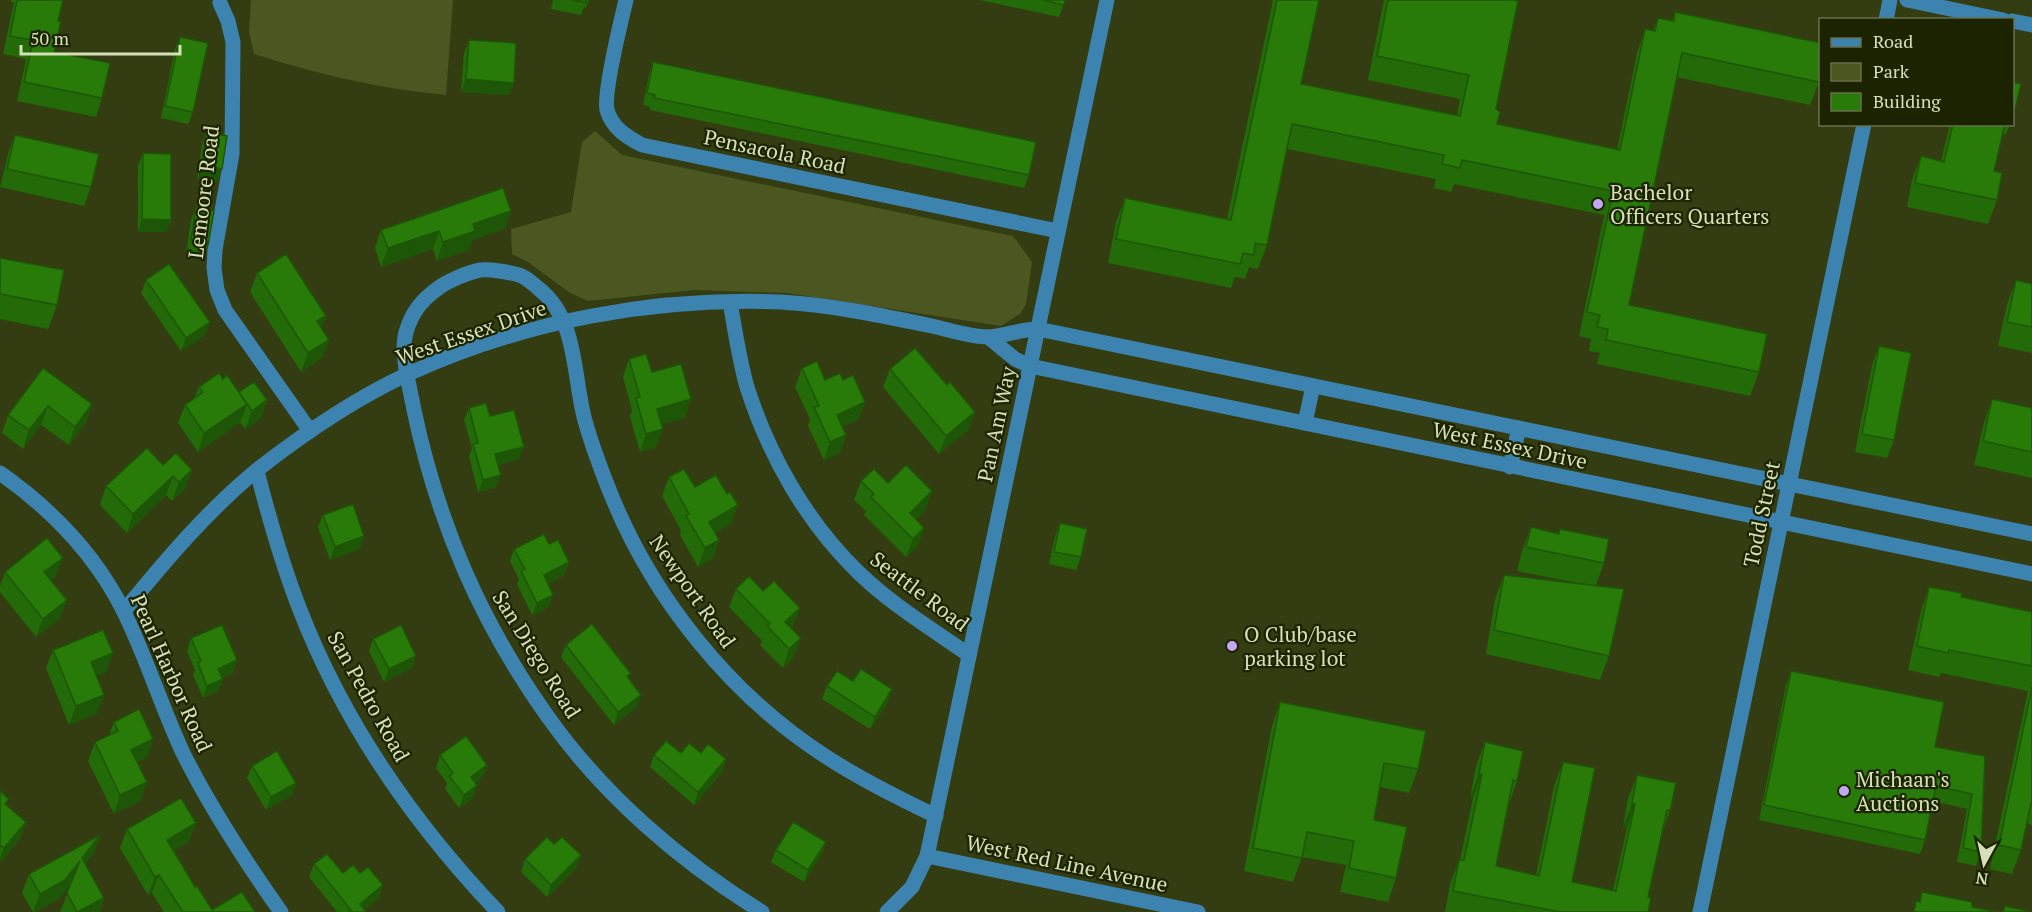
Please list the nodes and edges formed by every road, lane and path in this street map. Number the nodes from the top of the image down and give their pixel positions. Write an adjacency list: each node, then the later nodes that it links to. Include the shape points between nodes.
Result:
1 (626, 0): 11 (street, Pensacola Road, via 607,93 607,109 625,136 642,145)
2 (1107, 0): 11 (street, Pan Am Way)
3 (1890, 0): 6 (street)
4 (1907, 0): 7 (street)
5 (220, 3): 21 (street, Lemoore Road, via 233,42 233,135 215,250 217,290 225,310)
6 (1886, 18)
7 (1993, 18)
8 (2014, 21): 9 (street)
9 (2032, 26)
10 (1864, 126): 25 (street, Todd Street)
11 (1058, 231): 14 (street, Pan Am Way)
12 (730, 302): 13 (street, West Essex Drive, via 622,310); 15 (street, West Essex Drive, via 834,308); 30 (street, Seattle Road, via 750,395 777,463 799,498 859,573)
13 (566, 321): 17 (street, West Essex Drive, via 509,336); 17 (street, Newport Road, via 549,296 523,276 481,270 442,284 416,306 405,336); 31 (street, Newport Road, via 584,417 598,463 639,554 696,639 774,718 823,755)
14 (1038, 329): 15 (street, West Essex Drive); 16 (street, Pan Am Way); 18 (street, West Essex Drive)
15 (988, 337): 16 (street, West Essex Drive)
16 (1030, 366): 19 (street, West Essex Drive); 30 (street, Pan Am Way)
17 (407, 374): 21 (street, West Essex Drive); 35 (street, San Diego Road, via 443,519 474,593 521,678 551,722 623,804 698,868)
18 (1313, 386): 19 (street); 20 (street, West Essex Drive)
19 (1305, 423): 22 (street, West Essex Drive)
20 (1519, 428): 22 (street); 25 (street, West Essex Drive)
21 (310, 431): 23 (street, West Essex Drive)
22 (1510, 467): 26 (street, West Essex Drive)
23 (257, 471): 29 (street, West Essex Drive, via 187,537); 34 (street, San Pedro Road, via 301,612 344,703 397,790 435,841)
24 (0, 473): 29 (street, Pearl Harbor Road, via 30,494 85,550)
25 (1789, 484): 26 (street, Todd Street); 27 (street, West Essex Drive)
26 (1781, 522): 28 (street, West Essex Drive); 38 (street, Todd Street)
27 (2032, 534)
28 (2032, 574)
29 (124, 611): 33 (street, Pearl Harbor Road, via 184,754 228,833)
30 (969, 655): 31 (street, Pan Am Way)
31 (936, 816): 32 (street, Pan Am Way)
32 (927, 856): 36 (street, Pan Am Way, via 912,887); 37 (street, West Red Line Avenue)
33 (281, 912)
34 (498, 912)
35 (762, 912)
36 (887, 912)
37 (1198, 912)
38 (1700, 912)

